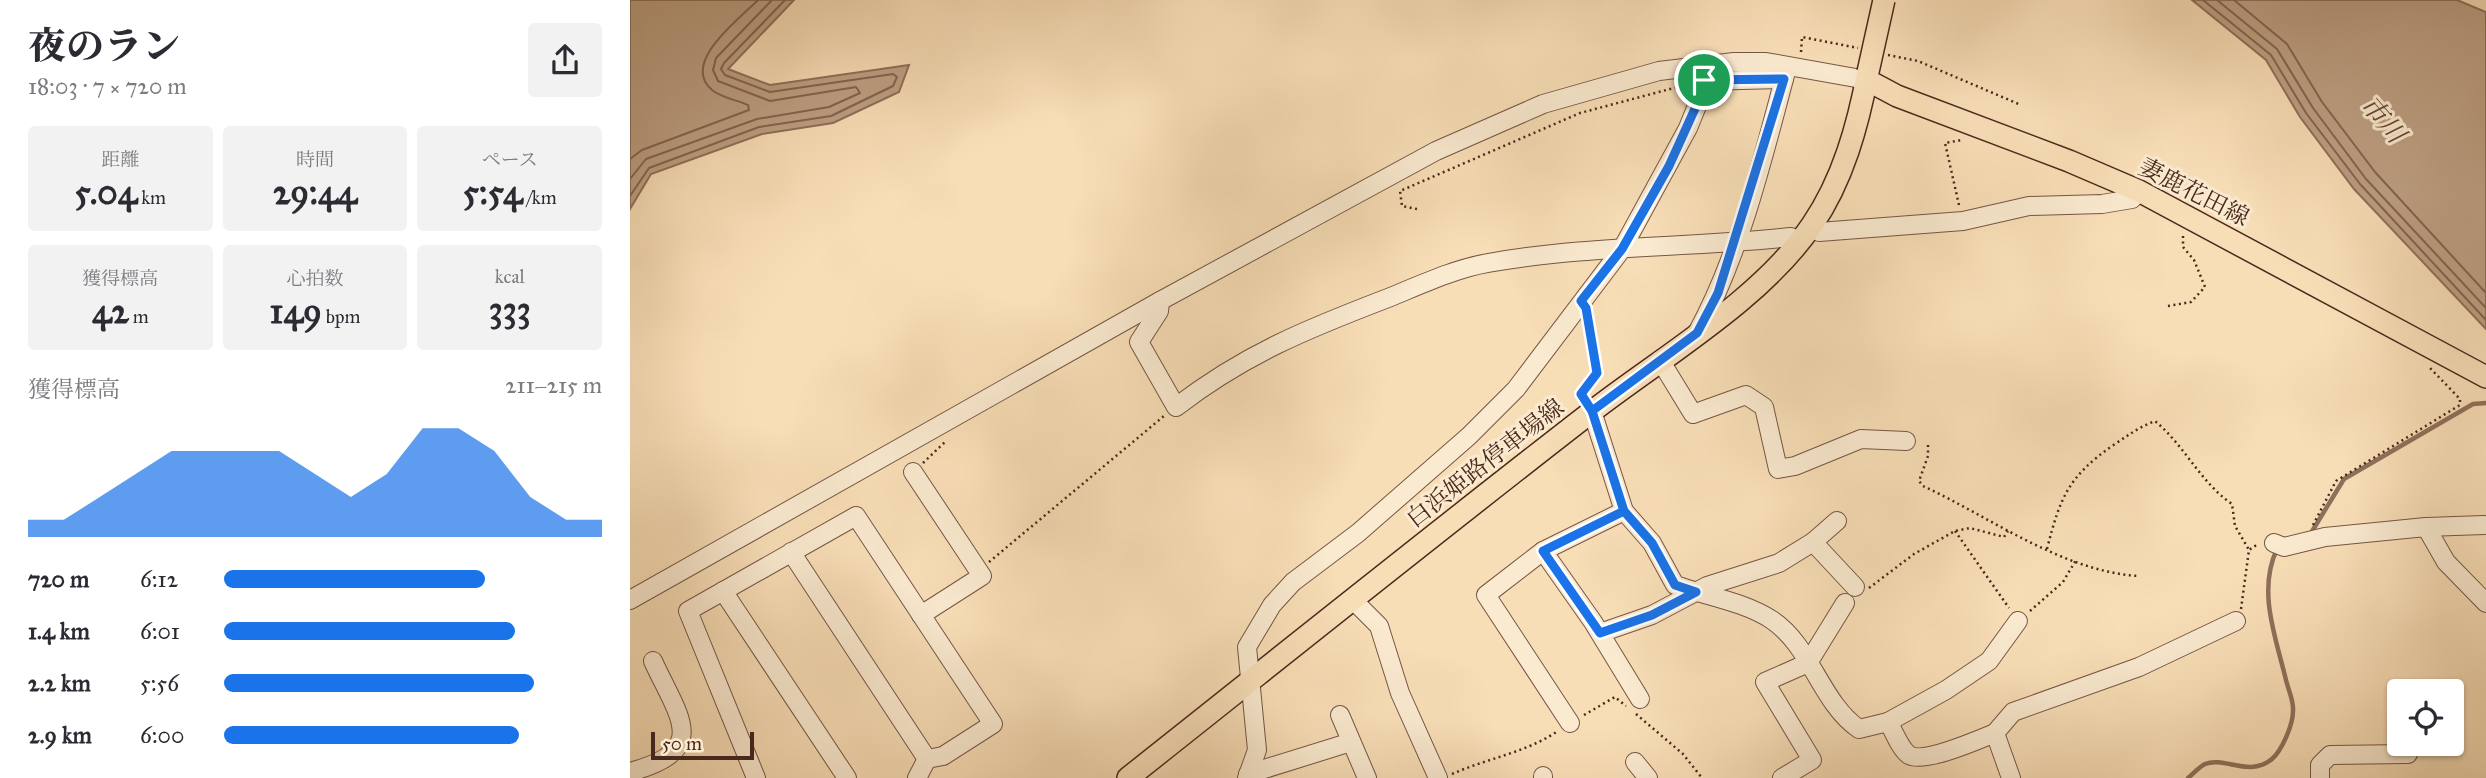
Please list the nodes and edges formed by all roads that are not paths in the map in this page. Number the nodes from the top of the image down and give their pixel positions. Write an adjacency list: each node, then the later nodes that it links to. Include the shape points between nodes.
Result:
1 (1884, 0): 3 (main road, 白浜姫路停車場線, bridge)
2 (1790, 71): 3 (street); 7 (street); 8 (street, via 1704,80 1688,128); 9 (street, via 1766,62 1659,71 1543,104 1436,151)
3 (1867, 76): 4 (main road, 妻鹿花田線, via 1897,96); 10 (main road, 白浜姫路停車場線, via 1850,144 1812,225 1767,279)
4 (2139, 191): 5 (street, via 2133,199 2122,201 2029,206 1963,221); 12 (main road, 妻鹿花田線)
5 (1819, 232)
6 (1791, 237): 7 (street)
7 (1736, 243): 8 (street); 10 (street)
8 (1622, 249): 9 (street, via 1486,263 1430,281 1274,343 1219,374 1176,407 1139,342 1159,311); 37 (street, via 1516,389 1469,436 1358,533 1293,582 1272,605 1247,647)
9 (1160, 301): 27 (street)
10 (1697, 333): 11 (main road, 白浜姫路停車場線)
11 (1660, 360): 13 (main road, 白浜姫路停車場線); 14 (street, via 1693,414 1746,396 1764,407 1779,469 1861,439)
12 (2486, 377)
13 (1592, 411): 16 (street); 28 (main road, 白浜姫路停車場線)
14 (1906, 441)
15 (913, 472): 31 (street, via 982,576)
16 (1624, 511): 22 (street); 26 (street, via 1652,543 1675,585)
17 (1837, 521): 20 (street)
18 (2484, 525): 19 (street)
19 (2426, 527): 21 (street); 30 (street, via 2446,562)
20 (1813, 542): 24 (street); 26 (street, via 1779,563)
21 (2279, 545)
22 (1543, 551): 34 (street); 41 (street, via 1486,595)
23 (791, 552): 25 (street); 31 (street, via 856,516); 45 (street)
24 (1855, 587)
25 (723, 591): 50 (street, via 688,611); 51 (street)
26 (1696, 592): 34 (street, via 1652,615); 36 (street, via 1773,621)
27 (630, 600)
28 (1353, 600): 37 (main road, 白浜姫路停車場線); 49 (street, via 1379,626 1400,693)
29 (1845, 603): 36 (street)
30 (2486, 603)
31 (921, 615): 45 (street, via 993,724 943,757)
32 (2018, 621): 40 (street, via 1989,661)
33 (2236, 621): 42 (street, via 2139,667 2013,712)
34 (1600, 633): 38 (street)
35 (653, 661): 47 (street, via 682,725 682,740 674,755)
36 (1808, 663): 40 (street, via 1847,721 1859,729); 56 (street, via 1765,682 1812,760)
37 (1248, 683): 48 (street, via 1257,750); 53 (main road, 白浜姫路停車場線)
38 (1640, 699)
39 (1340, 715): 43 (street)
40 (1888, 722): 42 (street, via 1907,754 1916,757)
41 (1570, 723)
42 (1995, 733): 57 (street)
43 (1351, 742): 48 (street); 54 (street)
44 (2387, 754): 58 (street, via 2330,755 2320,765)
45 (927, 759): 52 (street)
46 (1635, 762): 55 (street)
47 (630, 772)
48 (1248, 776)
49 (1444, 776)
50 (756, 778)
51 (847, 778)
52 (917, 778)
53 (1128, 778)
54 (1367, 778)
55 (1648, 778)
56 (1782, 778)
57 (2011, 778)
58 (2320, 778)

